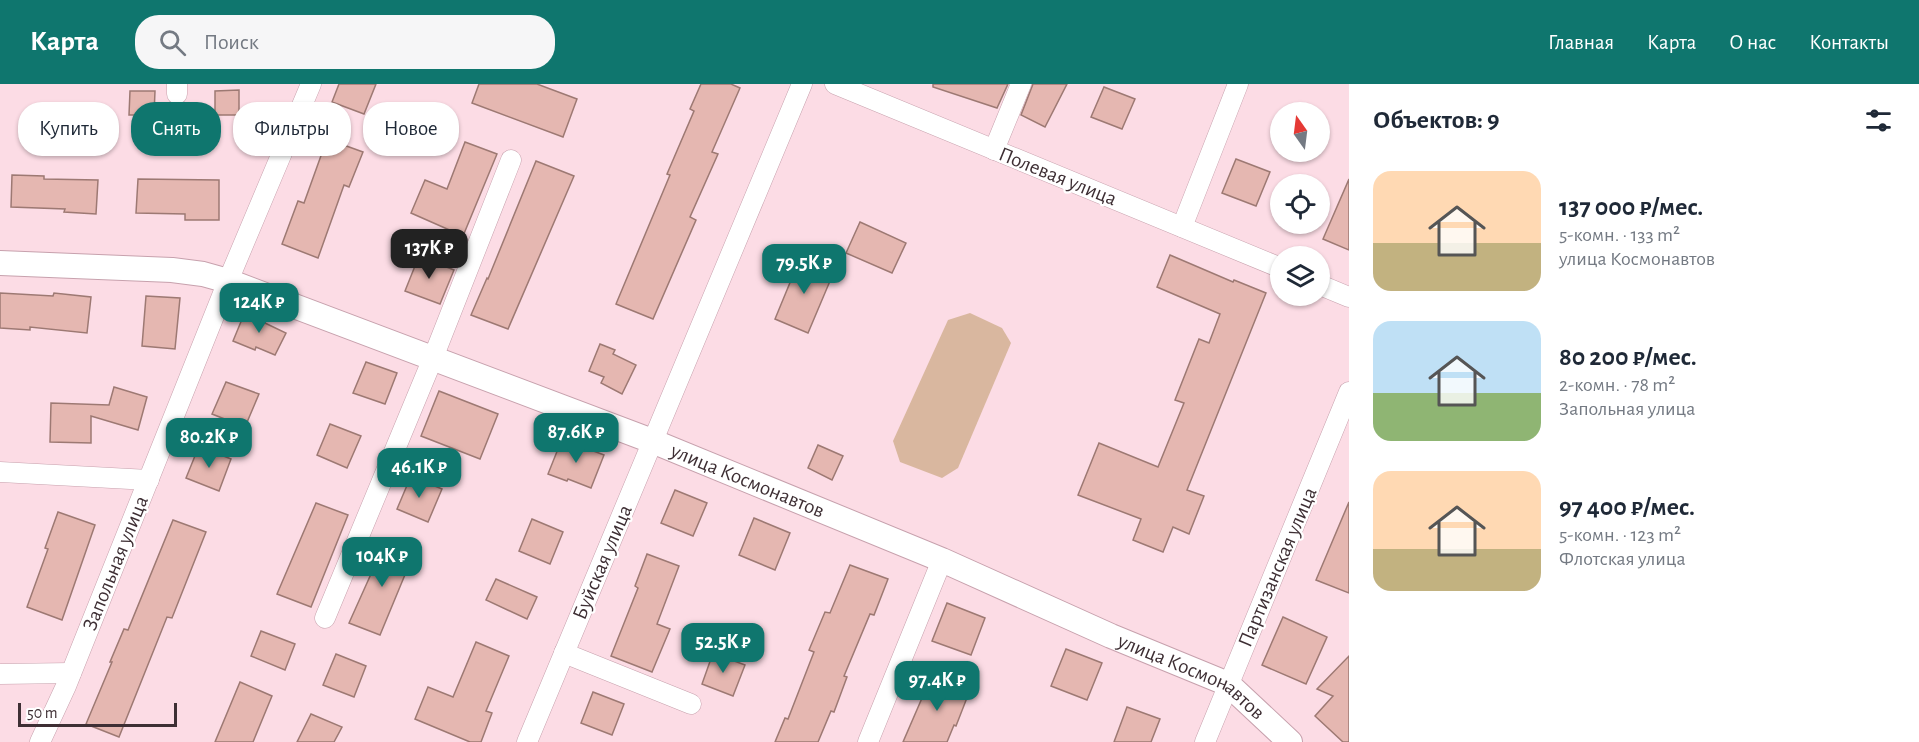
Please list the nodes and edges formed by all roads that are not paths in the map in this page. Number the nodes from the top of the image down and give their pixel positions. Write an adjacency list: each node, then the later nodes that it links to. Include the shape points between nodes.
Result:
1 (311, 84): 11 (street, Запольная улица)
2 (802, 84): 16 (street, Буйская улица)
3 (835, 84): 6 (street, Полевая улица)
4 (1021, 84): 6 (street)
5 (1238, 84): 8 (street)
6 (994, 150): 8 (street, Полевая улица)
7 (511, 160): 14 (street)
8 (1182, 227): 10 (street, Полевая улица)
9 (0, 263): 11 (street, улица Космонавтов, via 172,270)
10 (1270, 263)
11 (228, 281): 14 (street, улица Космонавтов); 18 (street, Запольная улица)
12 (1330, 289): 13 (street)
13 (1349, 297)
14 (433, 358): 16 (street, улица Космонавтов); 20 (street)
15 (1349, 392): 24 (street, Партизанская улица)
16 (652, 441): 19 (street, улица Космонавтов); 21 (street, Буйская улица)
17 (0, 472): 18 (street)
18 (149, 480): 22 (street, Запольная улица)
19 (942, 560): 24 (street, улица Космонавтов); 28 (street)
20 (325, 618)
21 (564, 653): 25 (street); 27 (street, Буйская улица)
22 (71, 673): 23 (street); 26 (street, Запольная улица)
23 (0, 675)
24 (1228, 684): 29 (street, Партизанская улица); 30 (street, улица Космонавтов)
25 (691, 704)
26 (40, 742)
27 (527, 742)
28 (868, 742)
29 (1204, 742)
30 (1290, 742)

